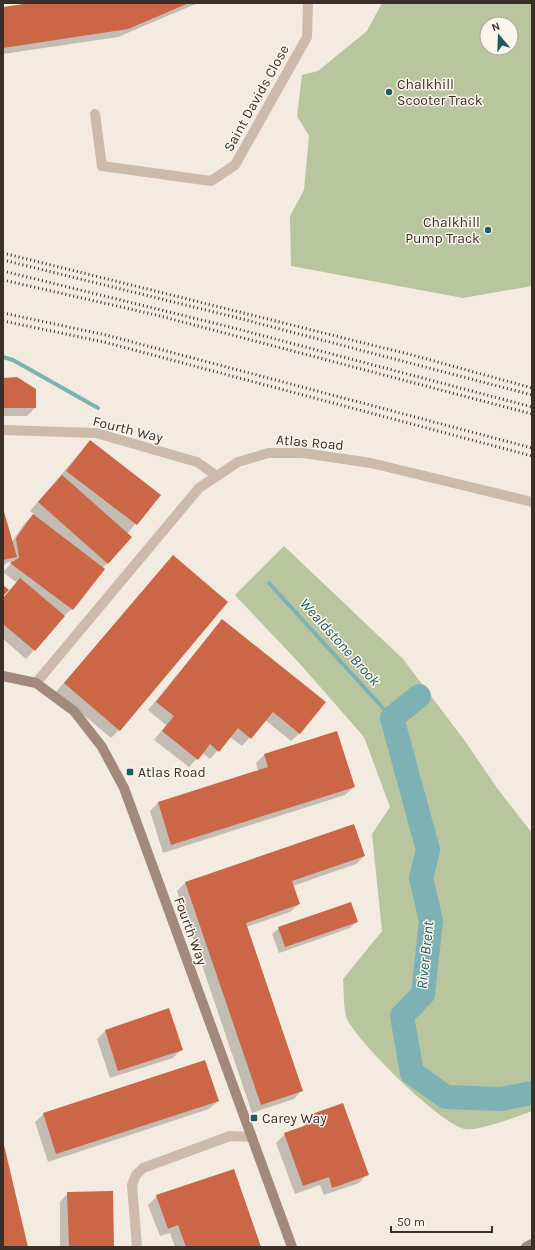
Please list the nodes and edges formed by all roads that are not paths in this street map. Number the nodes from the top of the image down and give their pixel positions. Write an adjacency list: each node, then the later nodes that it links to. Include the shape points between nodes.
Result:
1 (308, 3): 2 (street, Saint Davids Close, via 306,37 235,166 211,181 102,166)
2 (95, 114)
3 (3, 430): 4 (street, Fourth Way, via 96,433 197,462)
4 (217, 476): 5 (street, Atlas Road, via 238,462 268,453 303,454 371,463); 7 (street, Atlas Road, via 199,488)
5 (532, 502)
6 (3, 676): 7 (main road, Fourth Way)
7 (36, 683): 8 (main road, Fourth Way, via 74,711 102,747 124,788)
8 (252, 1137): 10 (street, via 230,1136 143,1168 132,1185); 11 (main road, Fourth Way)
9 (532, 1244): 12 (main road)
10 (137, 1247)
11 (292, 1247)
12 (526, 1247)

